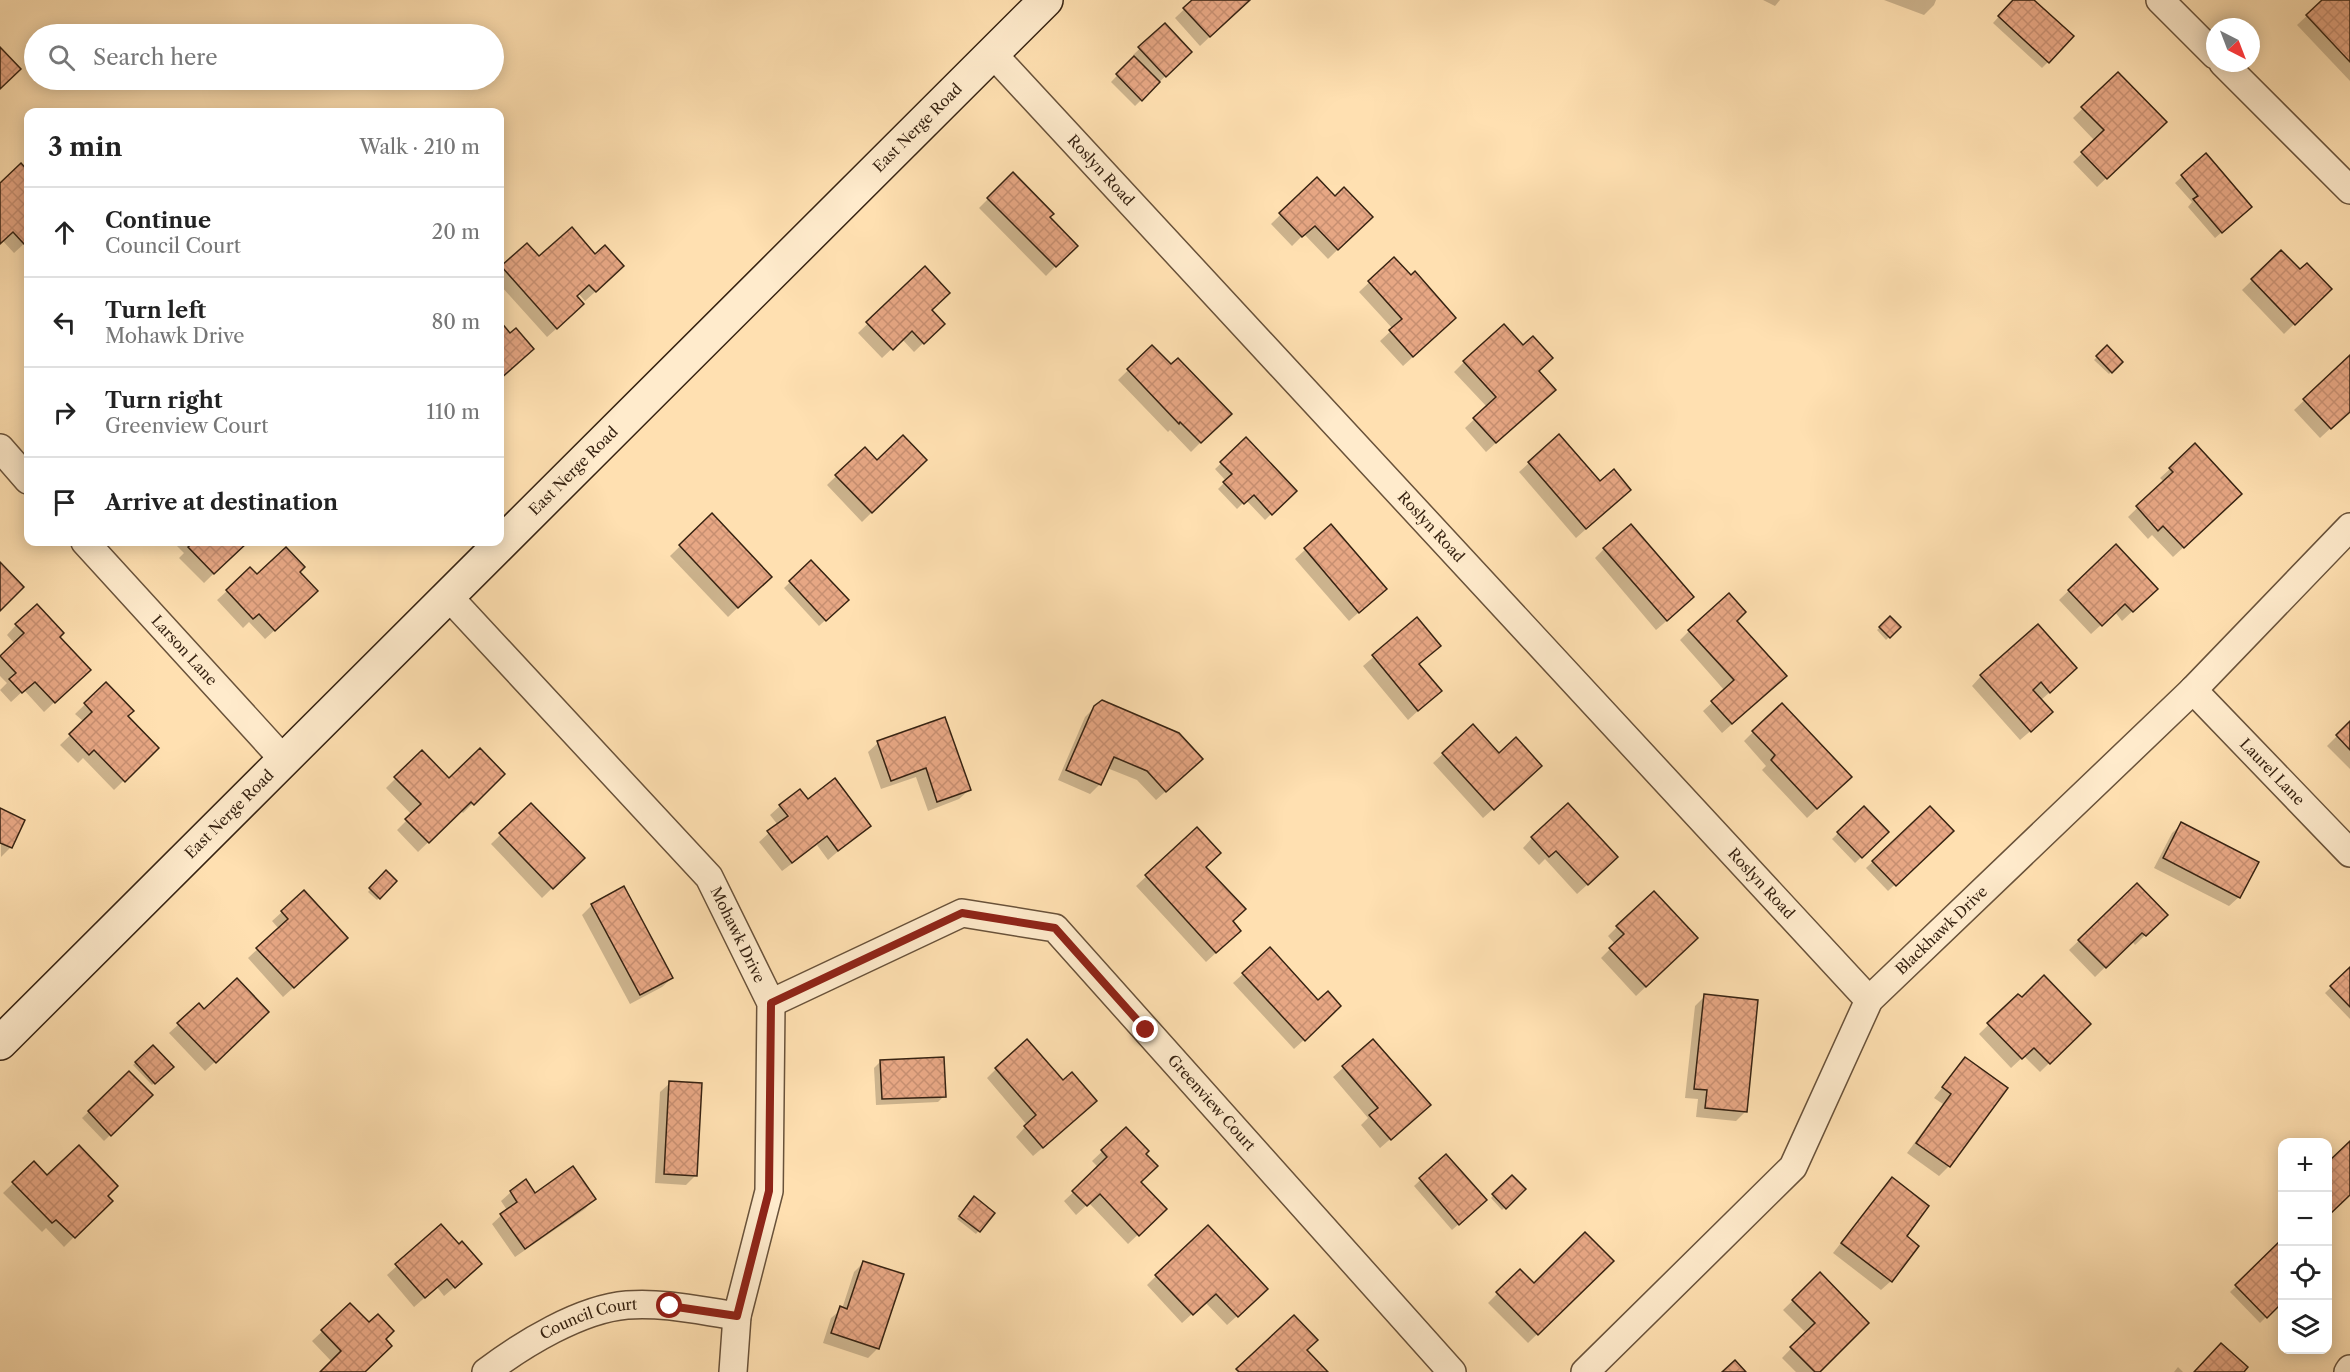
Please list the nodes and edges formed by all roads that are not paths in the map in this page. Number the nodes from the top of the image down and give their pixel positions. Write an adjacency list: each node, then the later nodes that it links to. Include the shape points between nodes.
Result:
1 (1046, 0): 4 (main road, East Nerge Road)
2 (2160, 0): 3 (street)
3 (2206, 46)
4 (992, 54): 10 (main road, East Nerge Road); 17 (street, Roslyn Road)
5 (2232, 72): 6 (street)
6 (2350, 190)
7 (0, 448): 8 (street)
8 (24, 475)
9 (2350, 526): 14 (street, Blackhawk Drive)
10 (504, 540)
11 (89, 546): 15 (street, Larson Lane)
12 (498, 546): 13 (main road, East Nerge Road)
13 (448, 596): 15 (main road, East Nerge Road); 18 (street, Mohawk Drive, via 710,877)
14 (2193, 690): 16 (street, Laurel Lane); 17 (street, Blackhawk Drive)
15 (284, 760): 19 (main road, East Nerge Road)
16 (2350, 853)
17 (1869, 1000): 24 (street, Blackhawk Drive, via 1793,1167)
18 (771, 1003): 20 (street, Mohawk Drive, via 769,1191); 23 (street, Greenview Court, via 962,913 1055,928)
19 (0, 1043)
20 (737, 1316): 21 (street, Council Court, via 670,1306 626,1305 589,1313); 22 (street, Mohawk Drive)
21 (486, 1372)
22 (733, 1372)
23 (1452, 1372)
24 (1585, 1372)

